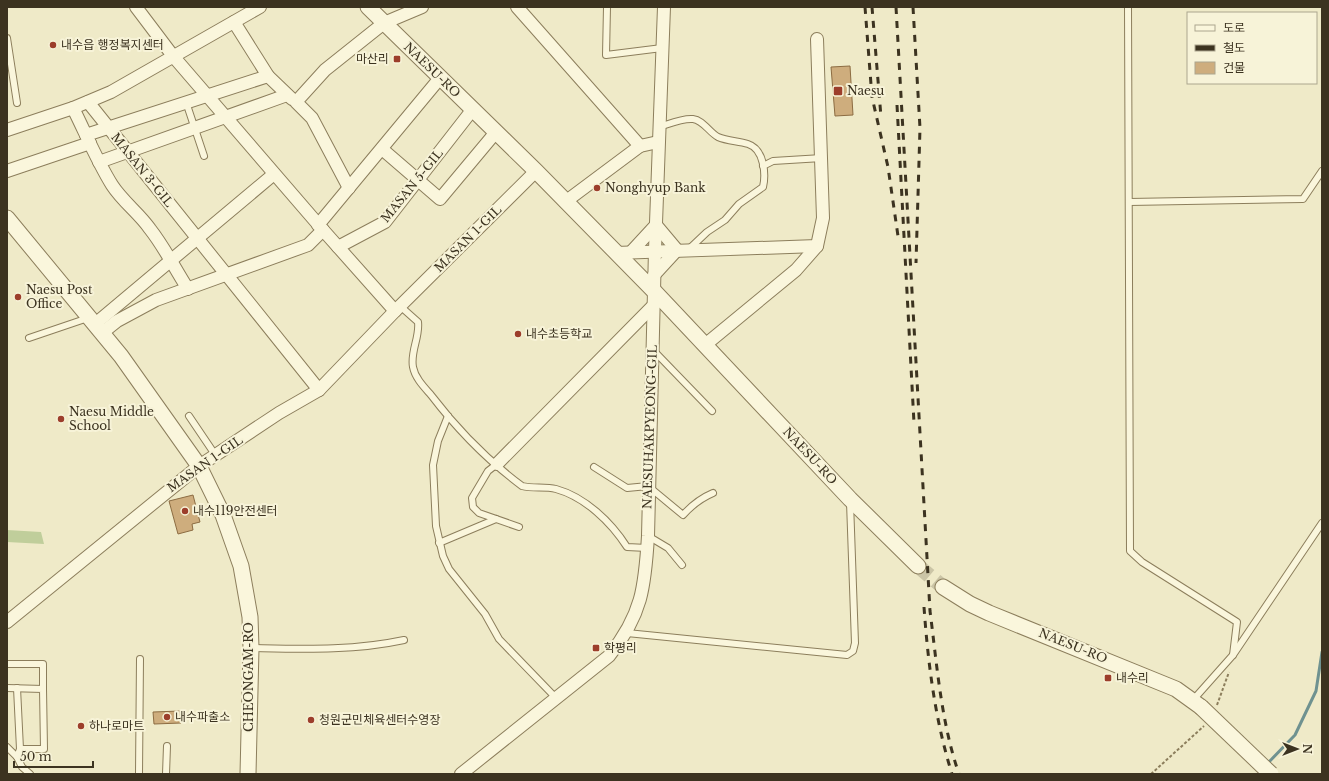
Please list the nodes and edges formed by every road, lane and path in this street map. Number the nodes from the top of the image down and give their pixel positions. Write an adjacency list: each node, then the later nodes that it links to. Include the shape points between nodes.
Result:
1 (136, 7): 14 (street)
2 (260, 7): 9 (street)
3 (368, 7): 10 (street, NAESU-RO)
4 (422, 7): 10 (street)
5 (517, 7): 32 (street)
6 (606, 7): 13 (lane, via 606,55)
7 (664, 7): 13 (street, NAESUHAKPYEONG-GIL)
8 (1128, 7): 46 (lane)
9 (234, 22): 14 (street); 15 (street)
10 (384, 23): 16 (street, NAESU-RO); 18 (street)
11 (7, 38): 21 (lane)
12 (817, 39): 36 (street)
13 (662, 48): 25 (street, NAESUHAKPYEONG-GIL)
14 (173, 56): 17 (street); 19 (street, via 111,92)
15 (268, 76): 17 (street); 18 (street)
16 (440, 78): 23 (street, NAESU-RO); 33 (street)
17 (207, 95): 20 (street); 24 (street)
18 (292, 98): 24 (street); 44 (street, via 312,118)
19 (88, 102): 22 (street); 26 (street, MASAN 3-GIL)
20 (186, 102): 26 (street); 27 (lane)
21 (17, 103)
22 (72, 108): 28 (street); 30 (street, MASAN 3-GIL)
23 (473, 110): 29 (street, NAESU-RO); 43 (street, MASAN 5-GIL)
24 (226, 118): 27 (street); 42 (street)
25 (659, 127): 31 (street, NAESUHAKPYEONG-GIL); 38 (lane, via 686,120 699,121 718,137 749,144 755,148)
26 (107, 128): 30 (street); 34 (street, MASAN 3-GIL)
27 (195, 128): 34 (street); 35 (lane)
28 (7, 130)
29 (496, 132): 40 (street, NAESU-RO); 43 (street, via 440,199)
30 (88, 139): 37 (street, MASAN 3-GIL); 39 (street)
31 (658, 142): 32 (street); 48 (street, NAESUHAKPYEONG-GIL)
32 (640, 146): 45 (street)
33 (382, 149): 43 (street); 44 (street)
34 (127, 152): 37 (street); 50 (street, MASAN 3-GIL)
35 (204, 156)
36 (823, 158): 38 (lane, via 773,161); 51 (street, via 823,218)
37 (99, 162): 57 (street, MASAN 3-GIL, via 112,186 149,227)
38 (763, 166): 54 (lane, via 763,187 739,204 725,220)
39 (7, 171)
40 (536, 171): 45 (street, NAESU-RO); 62 (street, MASAN 1-GIL)
41 (1322, 171): 46 (lane, via 1303,199)
42 (274, 174): 49 (street); 50 (street)
43 (418, 180): 52 (street, MASAN 5-GIL, via 385,222)
44 (349, 188): 49 (street)
45 (566, 202): 56 (street, NAESU-RO)
46 (1129, 202): 91 (lane, via 1130,551 1142,562 1237,622)
47 (7, 218): 63 (street, CHEONGAM-RO)
48 (656, 225): 53 (street, NAESUHAKPYEONG-GIL); 54 (street); 55 (street)
49 (321, 228): 52 (street); 58 (street, via 308,245)
50 (197, 238): 57 (street); 58 (street, MASAN 3-GIL)
51 (817, 246): 54 (street); 65 (street, via 796,270)
52 (338, 247): 62 (street)
53 (655, 250): 54 (street); 55 (street); 59 (street, NAESUHAKPYEONG-GIL)
54 (682, 250): 59 (street)
55 (632, 251): 56 (street)
56 (616, 252): 61 (street, NAESU-RO)
57 (170, 261): 60 (street, MASAN 3-GIL); 63 (street)
58 (228, 275): 60 (street); 67 (street, MASAN 3-GIL)
59 (654, 275): 61 (street, NAESUHAKPYEONG-GIL)
60 (188, 289): 63 (street, via 156,300 117,321)
61 (654, 298): 65 (street, NAESU-RO); 66 (street, NAESUHAKPYEONG-GIL); 72 (street)
62 (398, 309): 67 (street, MASAN 1-GIL); 70 (lane, via 418,322 419,330 412,366 415,376)
63 (95, 325): 64 (lane); 73 (street, CHEONGAM-RO, via 121,356)
64 (29, 338)
65 (705, 345): 77 (street, NAESU-RO)
66 (653, 350): 68 (lane); 75 (street, NAESUHAKPYEONG-GIL)
67 (319, 390): 71 (street, MASAN 1-GIL, via 279,413)
68 (712, 411)
69 (189, 416): 71 (lane)
70 (448, 416): 72 (lane, via 482,453); 82 (lane, via 438,441 433,465)
71 (216, 456): 73 (street, MASAN 1-GIL)
72 (497, 464): 78 (lane, via 488,471 472,498 479,513); 83 (lane, via 522,486 555,488 573,496 601,514 618,532 627,547)
73 (199, 466): 87 (street, MASAN 1-GIL); 90 (street, CHEONGAM-RO, via 223,515 241,566 250,617)
74 (594, 467): 75 (lane, via 627,488)
75 (648, 486): 76 (lane, via 683,515 697,501); 81 (street, NAESUHAKPYEONG-GIL)
76 (714, 494)
77 (850, 499): 85 (street, NAESU-RO); 88 (lane, via 855,643 853,651 847,656)
78 (496, 519): 80 (lane); 82 (lane)
79 (1322, 523): 91 (lane)
80 (518, 527)
81 (648, 536): 83 (street, NAESUHAKPYEONG-GIL); 84 (lane, via 668,548)
82 (439, 542): 97 (lane, via 449,569 485,614 499,639)
83 (647, 548): 88 (street, NAESUHAKPYEONG-GIL, via 642,590)
84 (682, 565)
85 (918, 566)
86 (943, 587): 98 (street, NAESU-RO, via 970,604 1152,678 1176,689)
87 (7, 622)
88 (627, 633): 97 (street, NAESUHAKPYEONG-GIL, via 609,656)
89 (404, 640): 90 (lane, via 341,649)
90 (251, 648): 106 (street, CHEONGAM-RO)
91 (1233, 655): 98 (lane)
92 (140, 659): 104 (lane)
93 (7, 664): 96 (lane, via 43,664)
94 (7, 688): 95 (lane)
95 (17, 688): 96 (lane); 101 (lane)
96 (43, 688): 101 (lane, via 44,749)
97 (556, 698): 107 (street, NAESUHAKPYEONG-GIL)
98 (1197, 703): 108 (street, NAESU-RO, bridge)
99 (167, 746): 105 (lane)
100 (7, 747): 102 (lane)
101 (20, 750): 102 (lane)
102 (17, 756): 103 (lane, via 22,768)
103 (30, 774)
104 (139, 774)
105 (166, 774)
106 (248, 774)
107 (461, 774)
108 (1272, 774)

